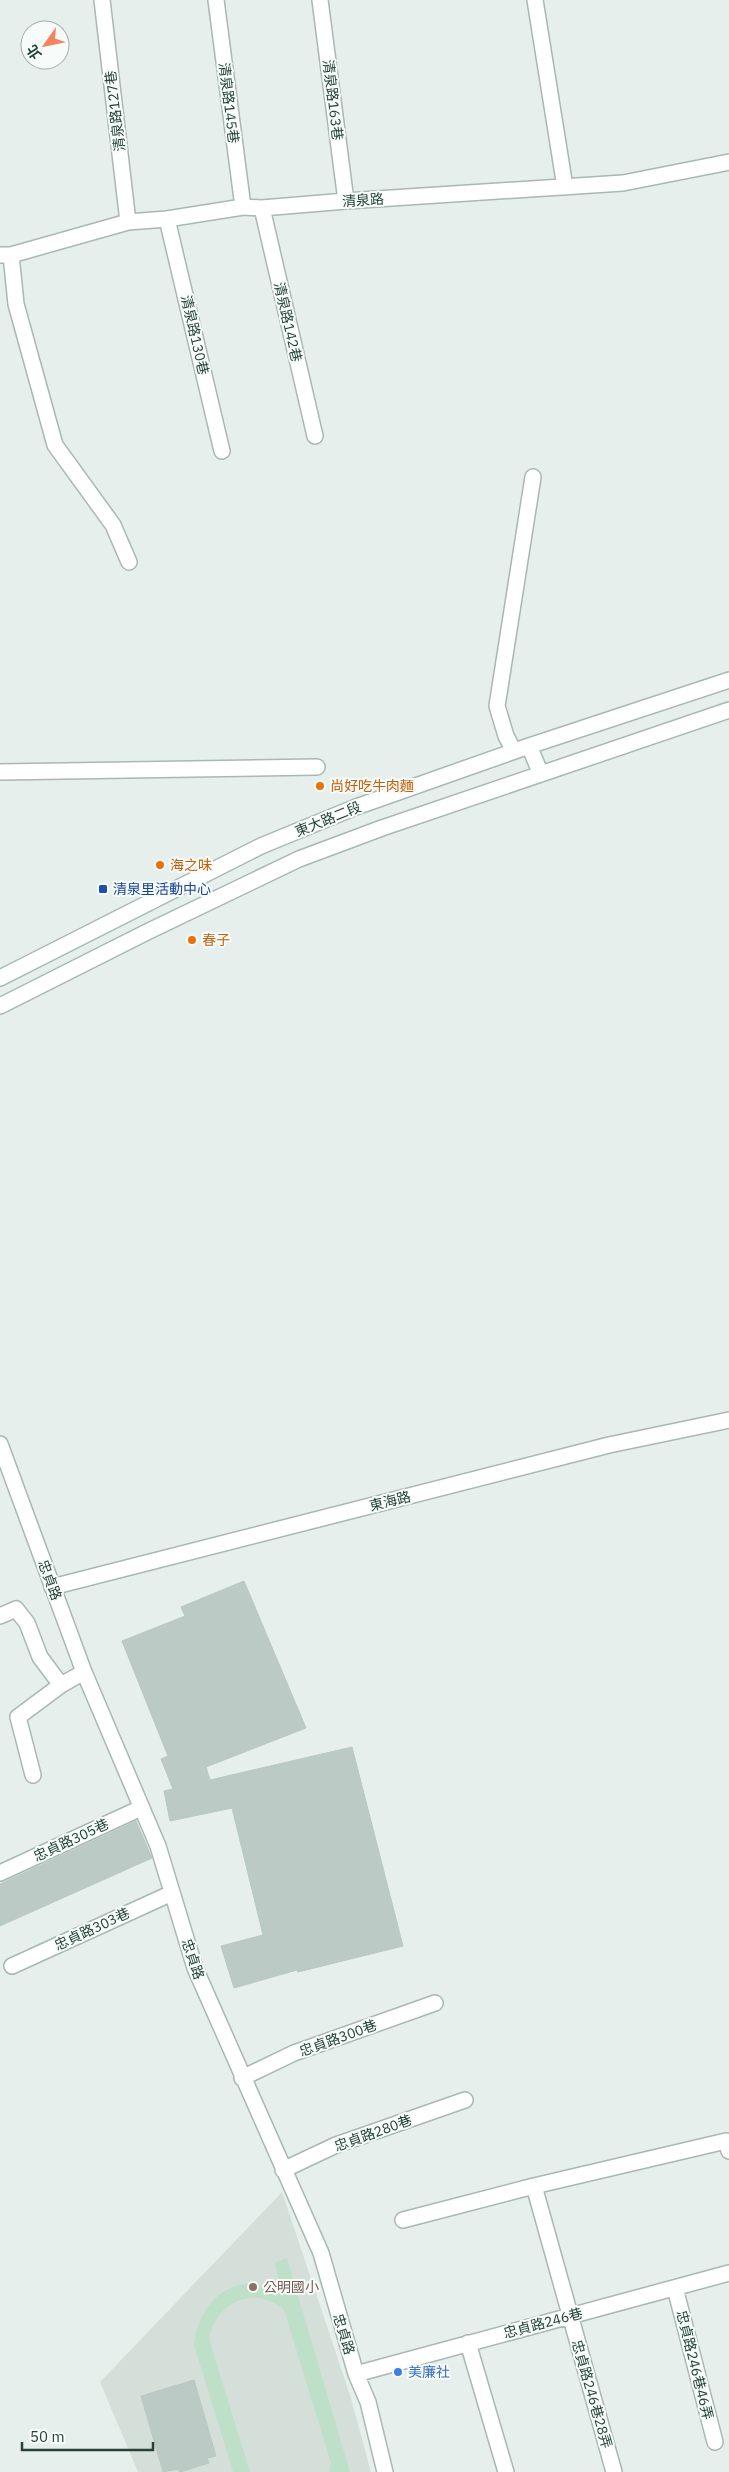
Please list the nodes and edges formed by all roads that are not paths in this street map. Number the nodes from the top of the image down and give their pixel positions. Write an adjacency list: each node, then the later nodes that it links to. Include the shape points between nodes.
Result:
1 (102, 0): 11 (street, 清泉路127巷)
2 (216, 0): 8 (street, 清泉路145巷)
3 (320, 0): 7 (street, 清泉路163巷)
4 (535, 0): 6 (street)
5 (729, 162): 6 (street, 清泉路, via 623,184)
6 (566, 187): 7 (street, 清泉路)
7 (346, 201): 9 (street, 清泉路)
8 (243, 207): 9 (street, 清泉路); 10 (street, 清泉路)
9 (262, 208): 13 (street, 清泉路142巷)
10 (167, 219): 11 (street, 清泉路); 14 (street, 清泉路130巷)
11 (128, 222): 12 (street, 清泉路)
12 (6, 255): 16 (street, via 16,304 55,445 113,525)
13 (315, 436)
14 (222, 451)
15 (533, 477): 20 (street, via 497,706)
16 (129, 562)
17 (729, 680): 19 (street, 東大路二段)
18 (729, 710): 23 (street, 東大路二段)
19 (530, 746): 20 (street, 東大路二段); 23 (street)
20 (514, 751): 24 (street, 東大路二段, via 356,807 261,846)
21 (317, 767): 22 (street)
22 (0, 772)
23 (541, 774): 25 (street, 東大路二段, via 300,859)
24 (0, 978)
25 (0, 1006)
26 (729, 1420): 28 (street, 東海路, via 610,1445)
27 (0, 1444): 28 (street, 忠貞路)
28 (52, 1587): 30 (street, 忠貞路)
29 (0, 1616): 31 (street, via 16,1609 27,1623 40,1657)
30 (84, 1672): 31 (street); 33 (street, 忠貞路)
31 (61, 1685): 32 (street, via 18,1717)
32 (33, 1775)
33 (141, 1808): 34 (street, 忠貞路305巷); 35 (street, 忠貞路, via 158,1846)
34 (0, 1873)
35 (172, 1893): 36 (street, 忠貞路303巷); 38 (street, 忠貞路, via 195,1968)
36 (12, 1966)
37 (435, 2003): 38 (street, 忠貞路300巷, via 294,2053)
38 (242, 2078): 41 (street, 忠貞路)
39 (464, 2100): 41 (street, 忠貞路280巷, via 336,2145)
40 (729, 2151): 42 (street, via 726,2141)
41 (284, 2170): 48 (street, 忠貞路, via 321,2253)
42 (534, 2186): 43 (street); 46 (street, 忠貞路246巷28弄)
43 (403, 2220)
44 (729, 2273): 45 (street, 忠貞路246巷)
45 (675, 2288): 46 (street, 忠貞路246巷); 49 (street, 忠貞路246巷46弄)
46 (570, 2316): 47 (street, 忠貞路246巷); 52 (street, 忠貞路246巷28弄)
47 (468, 2343): 48 (street, 忠貞路246巷); 51 (street)
48 (356, 2374): 50 (street, 忠貞路, via 368,2402)
49 (715, 2442)
50 (385, 2472)
51 (506, 2472)
52 (614, 2472)

